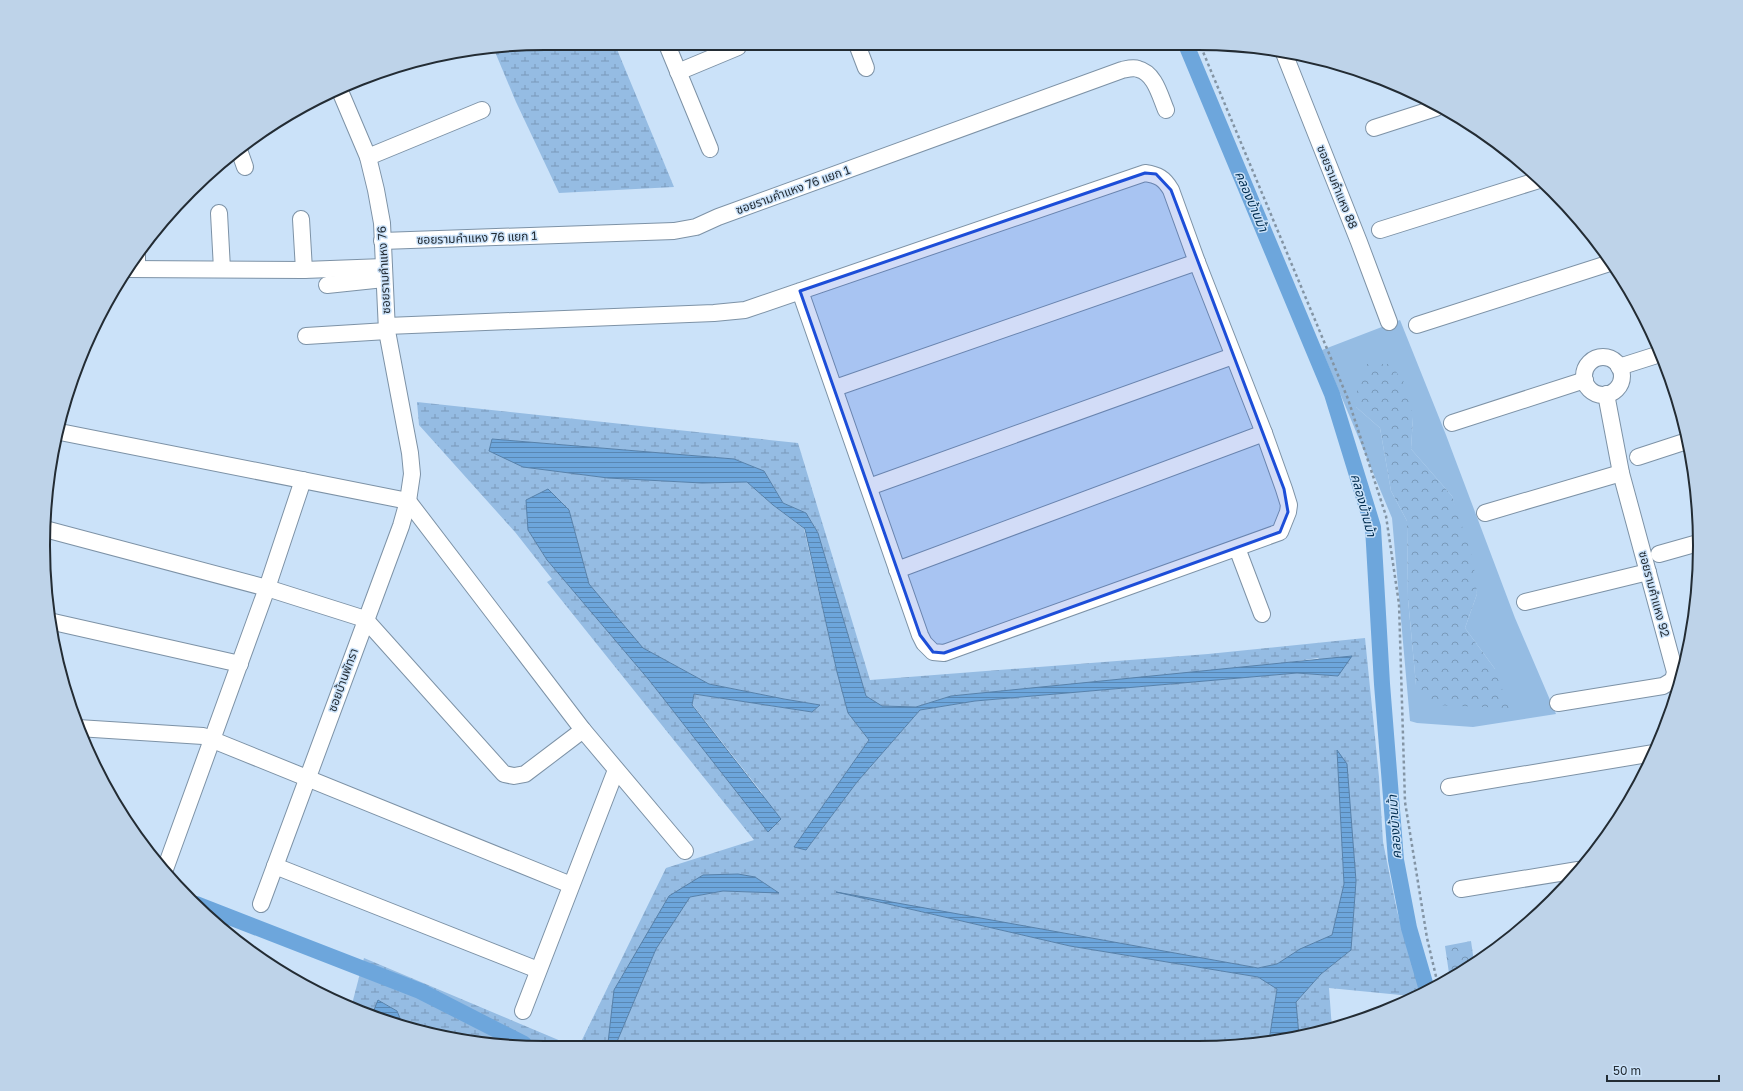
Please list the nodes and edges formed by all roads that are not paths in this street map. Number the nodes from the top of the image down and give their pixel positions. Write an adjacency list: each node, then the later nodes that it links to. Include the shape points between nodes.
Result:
1 (669, 50): 6 (street)
2 (731, 50): 6 (street)
3 (859, 50): 5 (street)
4 (1286, 59): 29 (street, ซอยรามคำแหง 88)
5 (866, 68)
6 (678, 72): 12 (street)
7 (341, 94): 14 (street, ซอยรามคำแหง 76)
8 (1432, 109): 11 (street)
9 (482, 110): 14 (street)
10 (1166, 110): 20 (street, ซอยรามคำแหง 76 แยก 1, via 1149,76 1136,68 1122,70 696,227 674,231)
11 (1374, 128)
12 (710, 149)
13 (241, 155): 15 (street)
14 (368, 158): 20 (street, ซอยรามคำแหง 76, via 382,223)
15 (245, 167)
16 (1533, 181): 19 (street)
17 (219, 213): 24 (street)
18 (301, 219): 25 (street)
19 (1380, 230)
20 (382, 241): 26 (street, ซอยรามคำแหง 76)
21 (1197, 262): 28 (street, via 1166,180 1156,174 1145,173); 33 (street); 37 (street)
22 (138, 264): 24 (street)
23 (1605, 265): 30 (street)
24 (222, 269): 25 (street)
25 (304, 270): 26 (street)
26 (384, 273): 27 (street); 31 (street, ซอยรามคำแหง 76)
27 (327, 286)
28 (800, 291): 31 (street, via 745,310 714,313); 37 (street)
29 (1389, 322)
30 (1417, 324)
31 (387, 329): 32 (street); 43 (street, ซอยรามคำแหง 76)
32 (306, 336)
33 (1233, 356): 41 (street); 47 (street)
34 (1655, 356): 35 (street)
35 (1619, 367): 36 (street, via 1611,359 1593,360 1586,368); 38 (street, via 1620,384)
36 (1585, 380): 38 (street, via 1590,390); 39 (street)
37 (835, 388): 47 (street)
38 (1606, 394): 45 (street, ซอยรามคําแหง 92)
39 (1452, 423)
40 (64, 433): 46 (street)
41 (1264, 433): 52 (street, via 1289,505 1288,512 1280,532); 54 (street)
42 (1682, 442): 44 (street)
43 (410, 453): 48 (street, ซอยบ้านพัทรา, via 412,474)
44 (1638, 457)
45 (1621, 473): 49 (street); 55 (street, ซอยรามคําแหง 92)
46 (303, 480): 48 (street); 56 (street)
47 (869, 487): 54 (street)
48 (408, 501): 59 (street, ซอยบ้านพัทรา); 63 (street)
49 (1485, 513)
50 (50, 530): 56 (street)
51 (1693, 544): 53 (street)
52 (1237, 548): 54 (street, via 944,653 933,652 924,643); 58 (street)
53 (1659, 554)
54 (898, 570)
55 (1648, 572): 57 (street); 62 (street, ซอยรามคําแหง 92, via 1675,672 1673,680 1663,686)
56 (267, 588): 59 (street); 61 (street)
57 (1525, 602)
58 (1262, 614)
59 (365, 619): 63 (street, via 504,774 525,774); 68 (street, ซอยบ้านพัทรา)
60 (56, 623): 61 (street)
61 (240, 664): 65 (street)
62 (1558, 703)
63 (583, 730): 67 (street)
64 (87, 732): 65 (street, via 203,736)
65 (212, 740): 68 (street); 71 (street)
66 (1647, 754): 69 (street)
67 (616, 770): 70 (street); 74 (street)
68 (308, 778): 72 (street, ซอยบ้านพัทรา); 74 (street)
69 (1449, 787)
70 (685, 851)
71 (167, 865)
72 (275, 866): 76 (street, ซอยบ้านพัทรา); 77 (street)
73 (1571, 871): 75 (street)
74 (571, 885): 77 (street)
75 (1460, 889)
76 (261, 904)
77 (538, 970): 78 (street)
78 (523, 1012)

